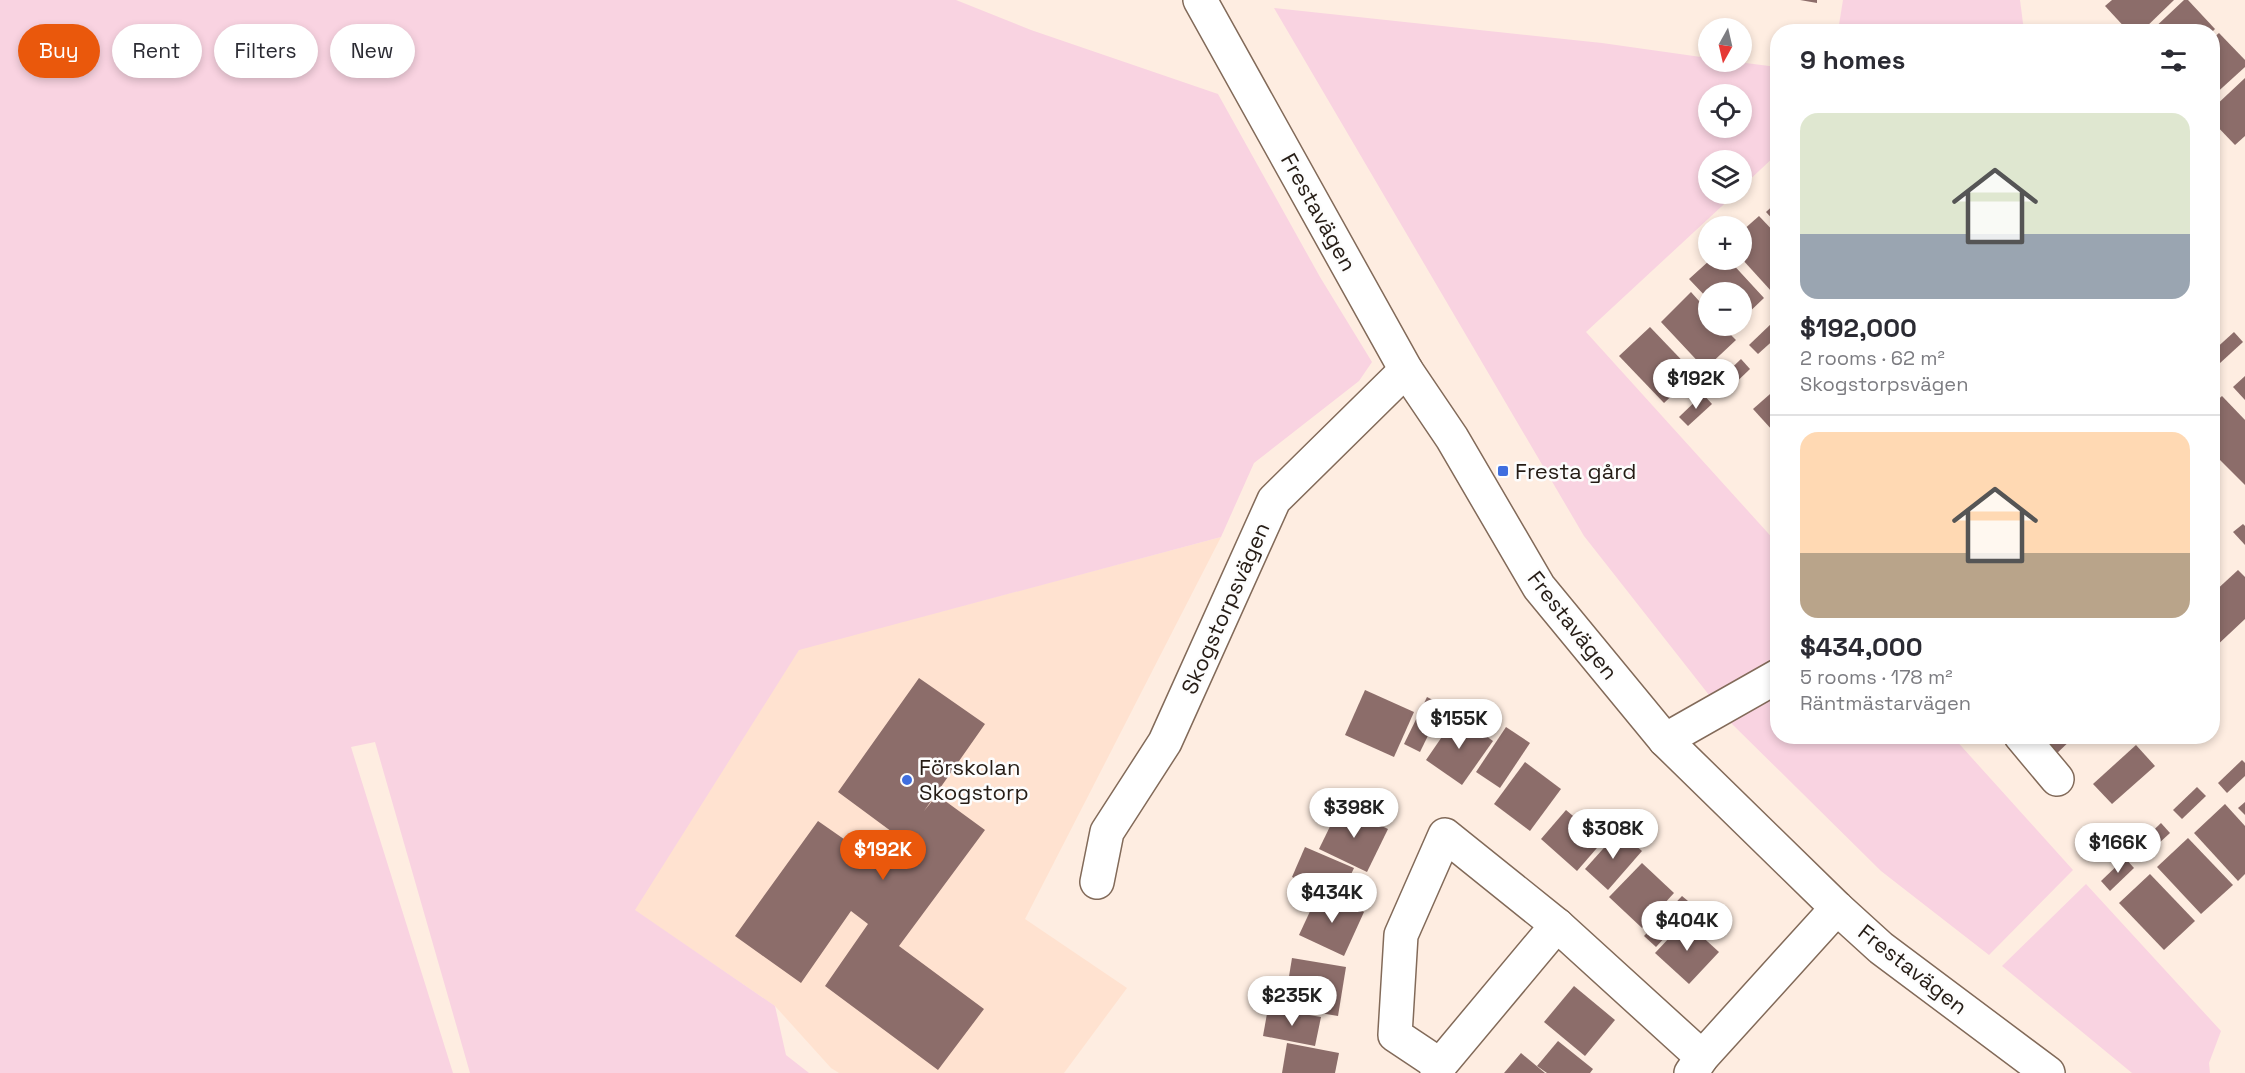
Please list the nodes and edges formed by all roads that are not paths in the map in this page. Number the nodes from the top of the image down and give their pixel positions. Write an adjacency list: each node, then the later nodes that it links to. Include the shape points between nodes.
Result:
1 (1200, 0): 2 (street, Frestavägen)
2 (1406, 370): 4 (street, Frestavägen, via 1452,438 1539,587); 7 (street, Skogstorpsvägen, via 1274,500 1165,742 1107,832)
3 (1770, 681): 4 (street)
4 (1665, 740): 8 (street, Frestavägen)
5 (2027, 744): 6 (street)
6 (2057, 779)
7 (1097, 882)
8 (1837, 908): 10 (street); 12 (street, Frestavägen, via 1881,948)
9 (1557, 925): 10 (street); 11 (street); 11 (street, via 1445,835 1401,935 1395,1035)
10 (1697, 1065)
11 (1439, 1069)
12 (2048, 1073)

